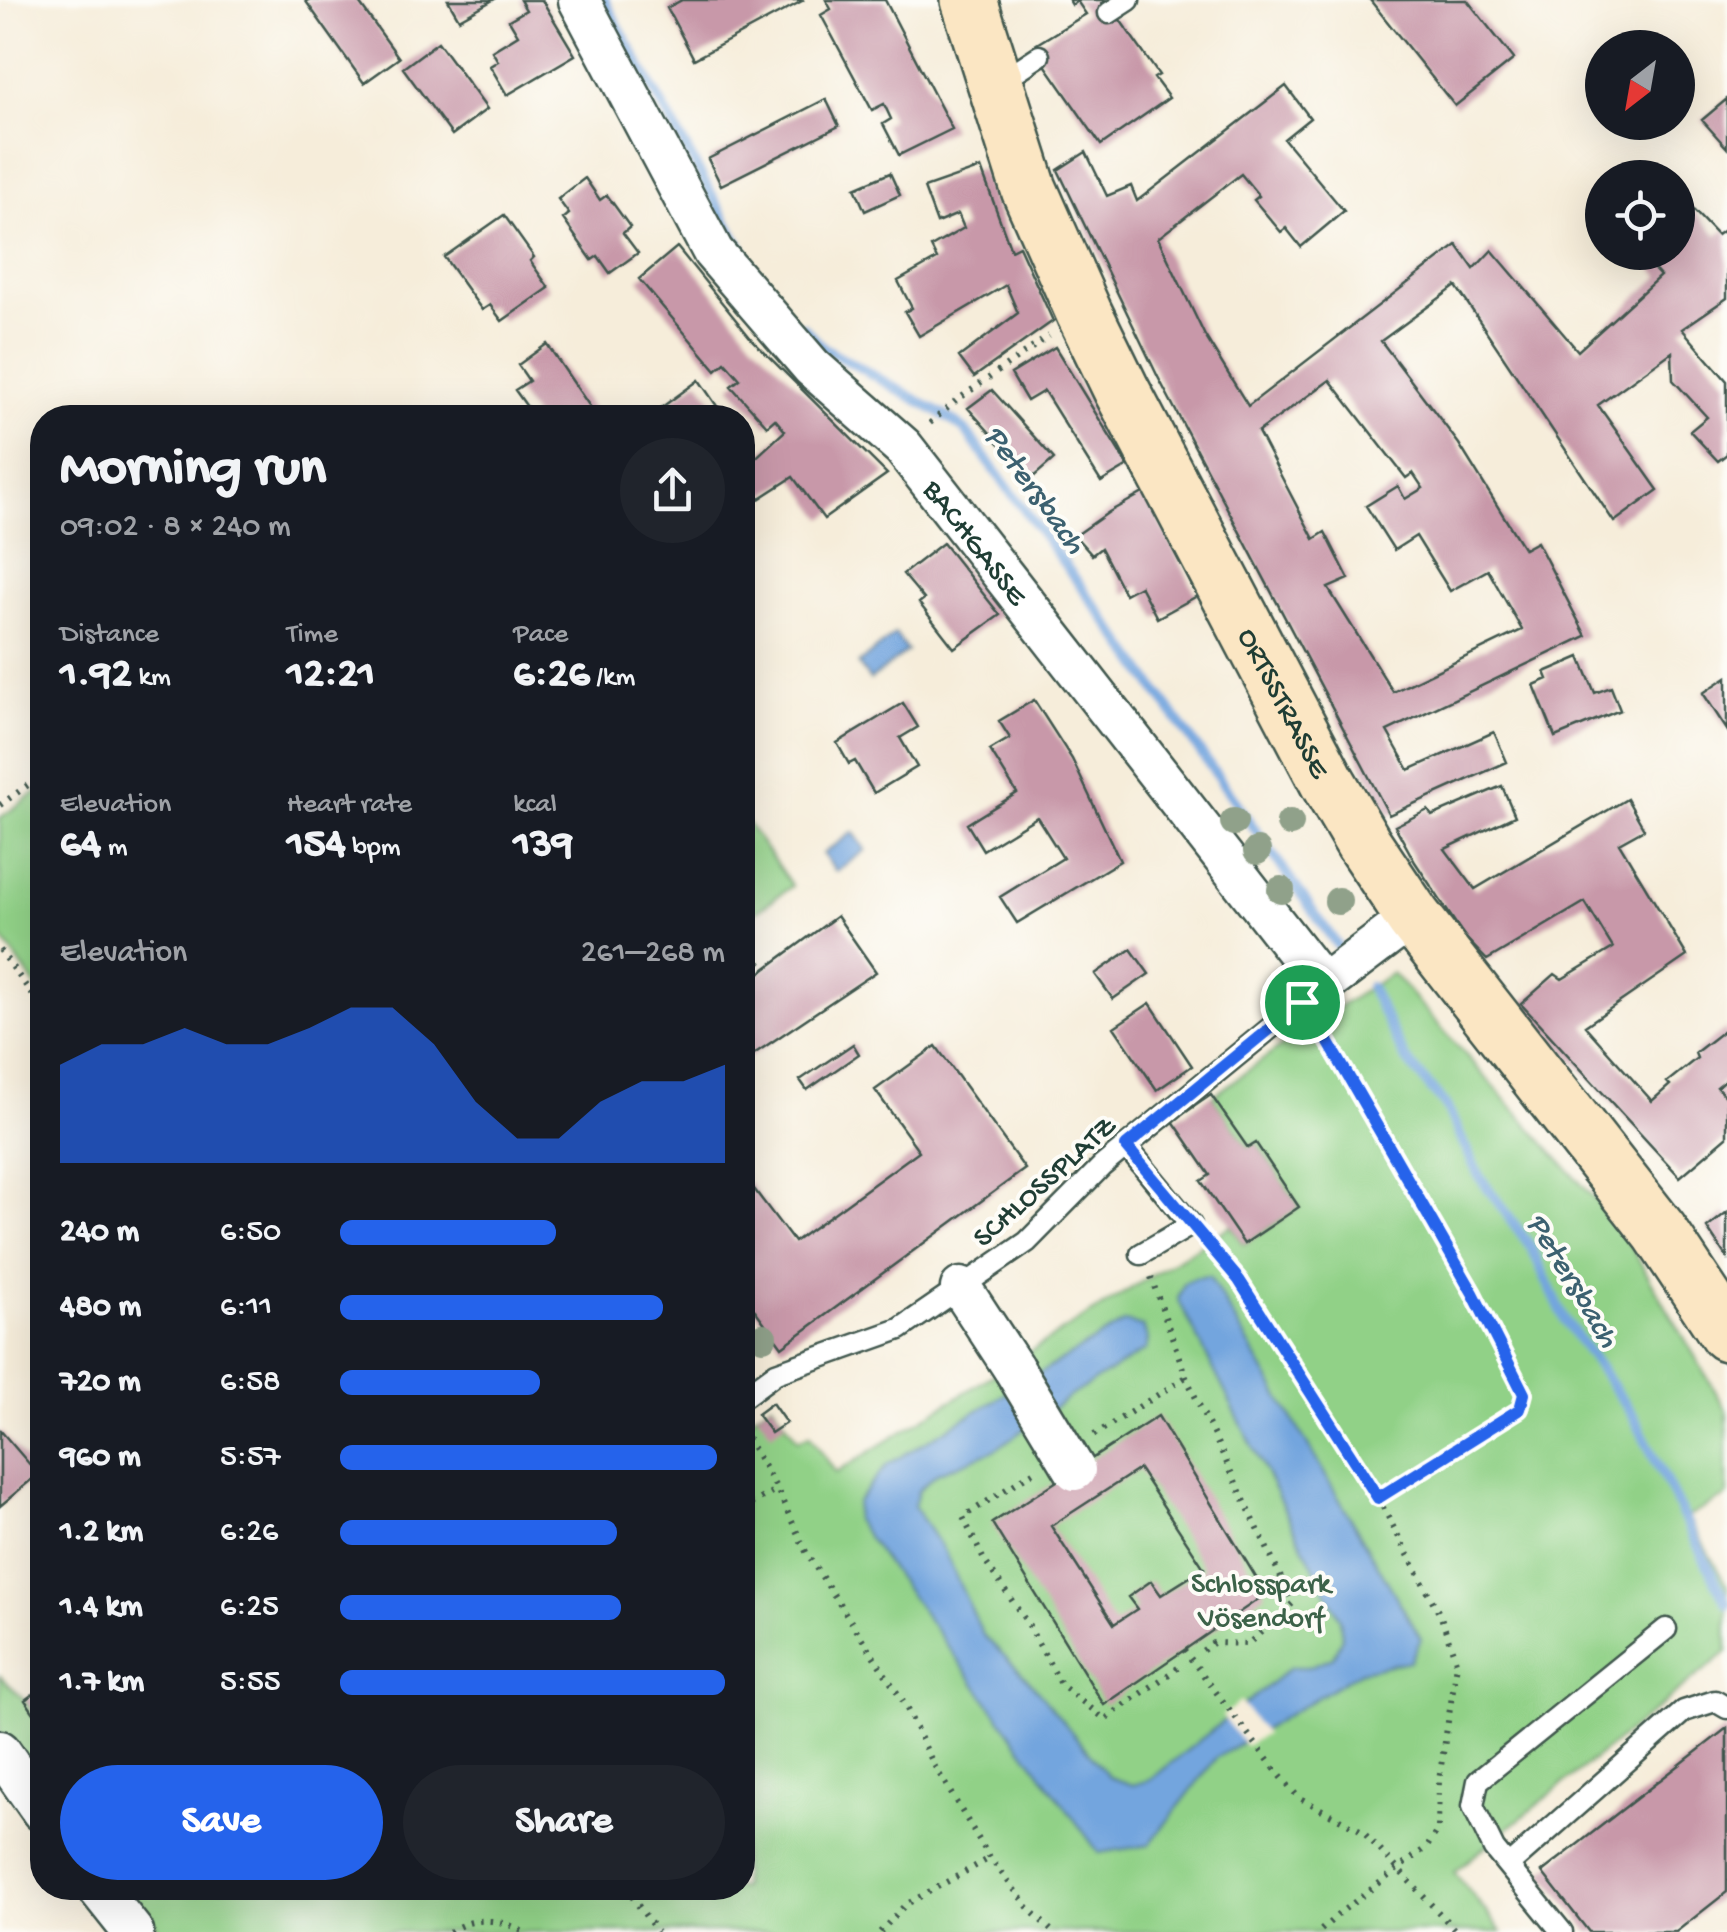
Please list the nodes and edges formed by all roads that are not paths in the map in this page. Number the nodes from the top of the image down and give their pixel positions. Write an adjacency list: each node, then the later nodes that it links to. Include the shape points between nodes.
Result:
1 (579, 0): 6 (street, BACHGASSE, via 713,252 812,367 903,447)
2 (969, 0): 5 (street, ORTSSTRASSE, via 1018,70 1029,189 1120,389 1328,781)
3 (1129, 0): 4 (lane)
4 (1109, 12)
5 (1413, 917): 6 (street); 10 (street, ORTSSTRASSE, via 1660,1232)
6 (1312, 994): 7 (lane, SCHLOSSPLATZ)
7 (1126, 1146): 8 (lane, via 1191,1225); 9 (lane, SCHLOSSPLATZ, via 1027,1242)
8 (1141, 1254)
9 (961, 1288): 11 (lane, SCHLOSSPLATZ, via 900,1329 776,1373); 12 (street, bridge)
10 (1727, 1333)
11 (755, 1388)
12 (1063, 1462)
13 (1666, 1629): 17 (lane, via 1478,1780 1473,1806)
14 (1727, 1708): 17 (lane, via 1715,1701 1684,1711)
15 (0, 1752): 16 (street)
16 (30, 1794)
17 (1508, 1866): 20 (lane)
18 (107, 1900): 19 (street)
19 (132, 1932)
20 (1562, 1932)

